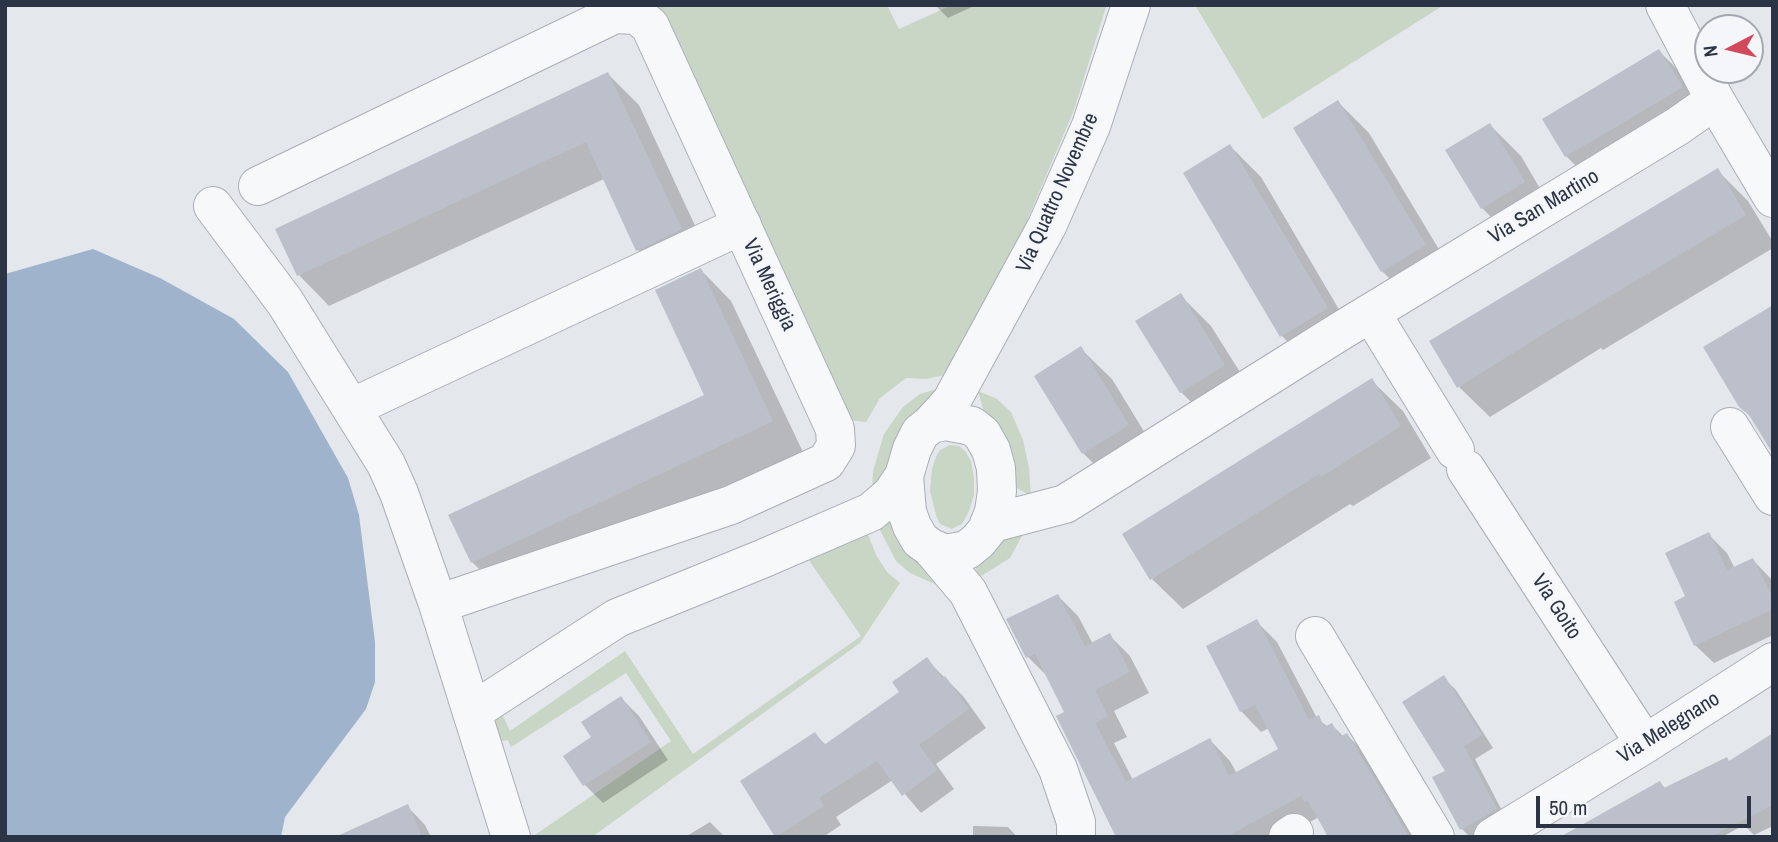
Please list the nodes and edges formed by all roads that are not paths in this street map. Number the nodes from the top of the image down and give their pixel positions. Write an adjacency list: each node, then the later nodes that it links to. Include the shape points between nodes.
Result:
1 (1131, 5): 9 (street, Via Quattro Novembre, via 1091,126 1067,181)
2 (1665, 5): 3 (street)
3 (1708, 87): 5 (street); 8 (street, Via San Martino, via 1678,126)
4 (258, 186): 7 (street, Via Meriggia, via 615,14 637,15 650,26)
5 (1773, 198)
6 (213, 206): 10 (street, via 285,302)
7 (742, 225): 10 (street); 18 (street, Via Meriggia, via 835,429 836,446 825,462 731,505)
8 (1371, 313): 17 (street, Via San Martino, via 1065,504); 22 (street, Via Goito)
9 (969, 373): 11 (street, Via Quattro Novembre); 12 (street, Via Quattro Novembre)
10 (351, 408): 18 (street, via 399,493)
11 (931, 424): 12 (street, via 946,421); 14 (street, via 920,433)
12 (972, 426): 17 (street, via 992,450 996,468)
13 (1730, 427): 15 (street)
14 (904, 476): 16 (street); 17 (street, via 907,512)
15 (1773, 496)
16 (871, 512): 17 (street); 21 (street, via 617,618)
17 (959, 528): 24 (street, via 968,592 1058,769 1076,822)
18 (438, 604): 21 (street)
19 (1315, 636): 25 (street)
20 (1773, 662): 22 (street, Via Melegnano)
21 (472, 712): 23 (street)
22 (1645, 744): 26 (street, Via Melegnano)
23 (511, 837)
24 (1076, 837)
25 (1436, 837)
26 (1493, 837)

